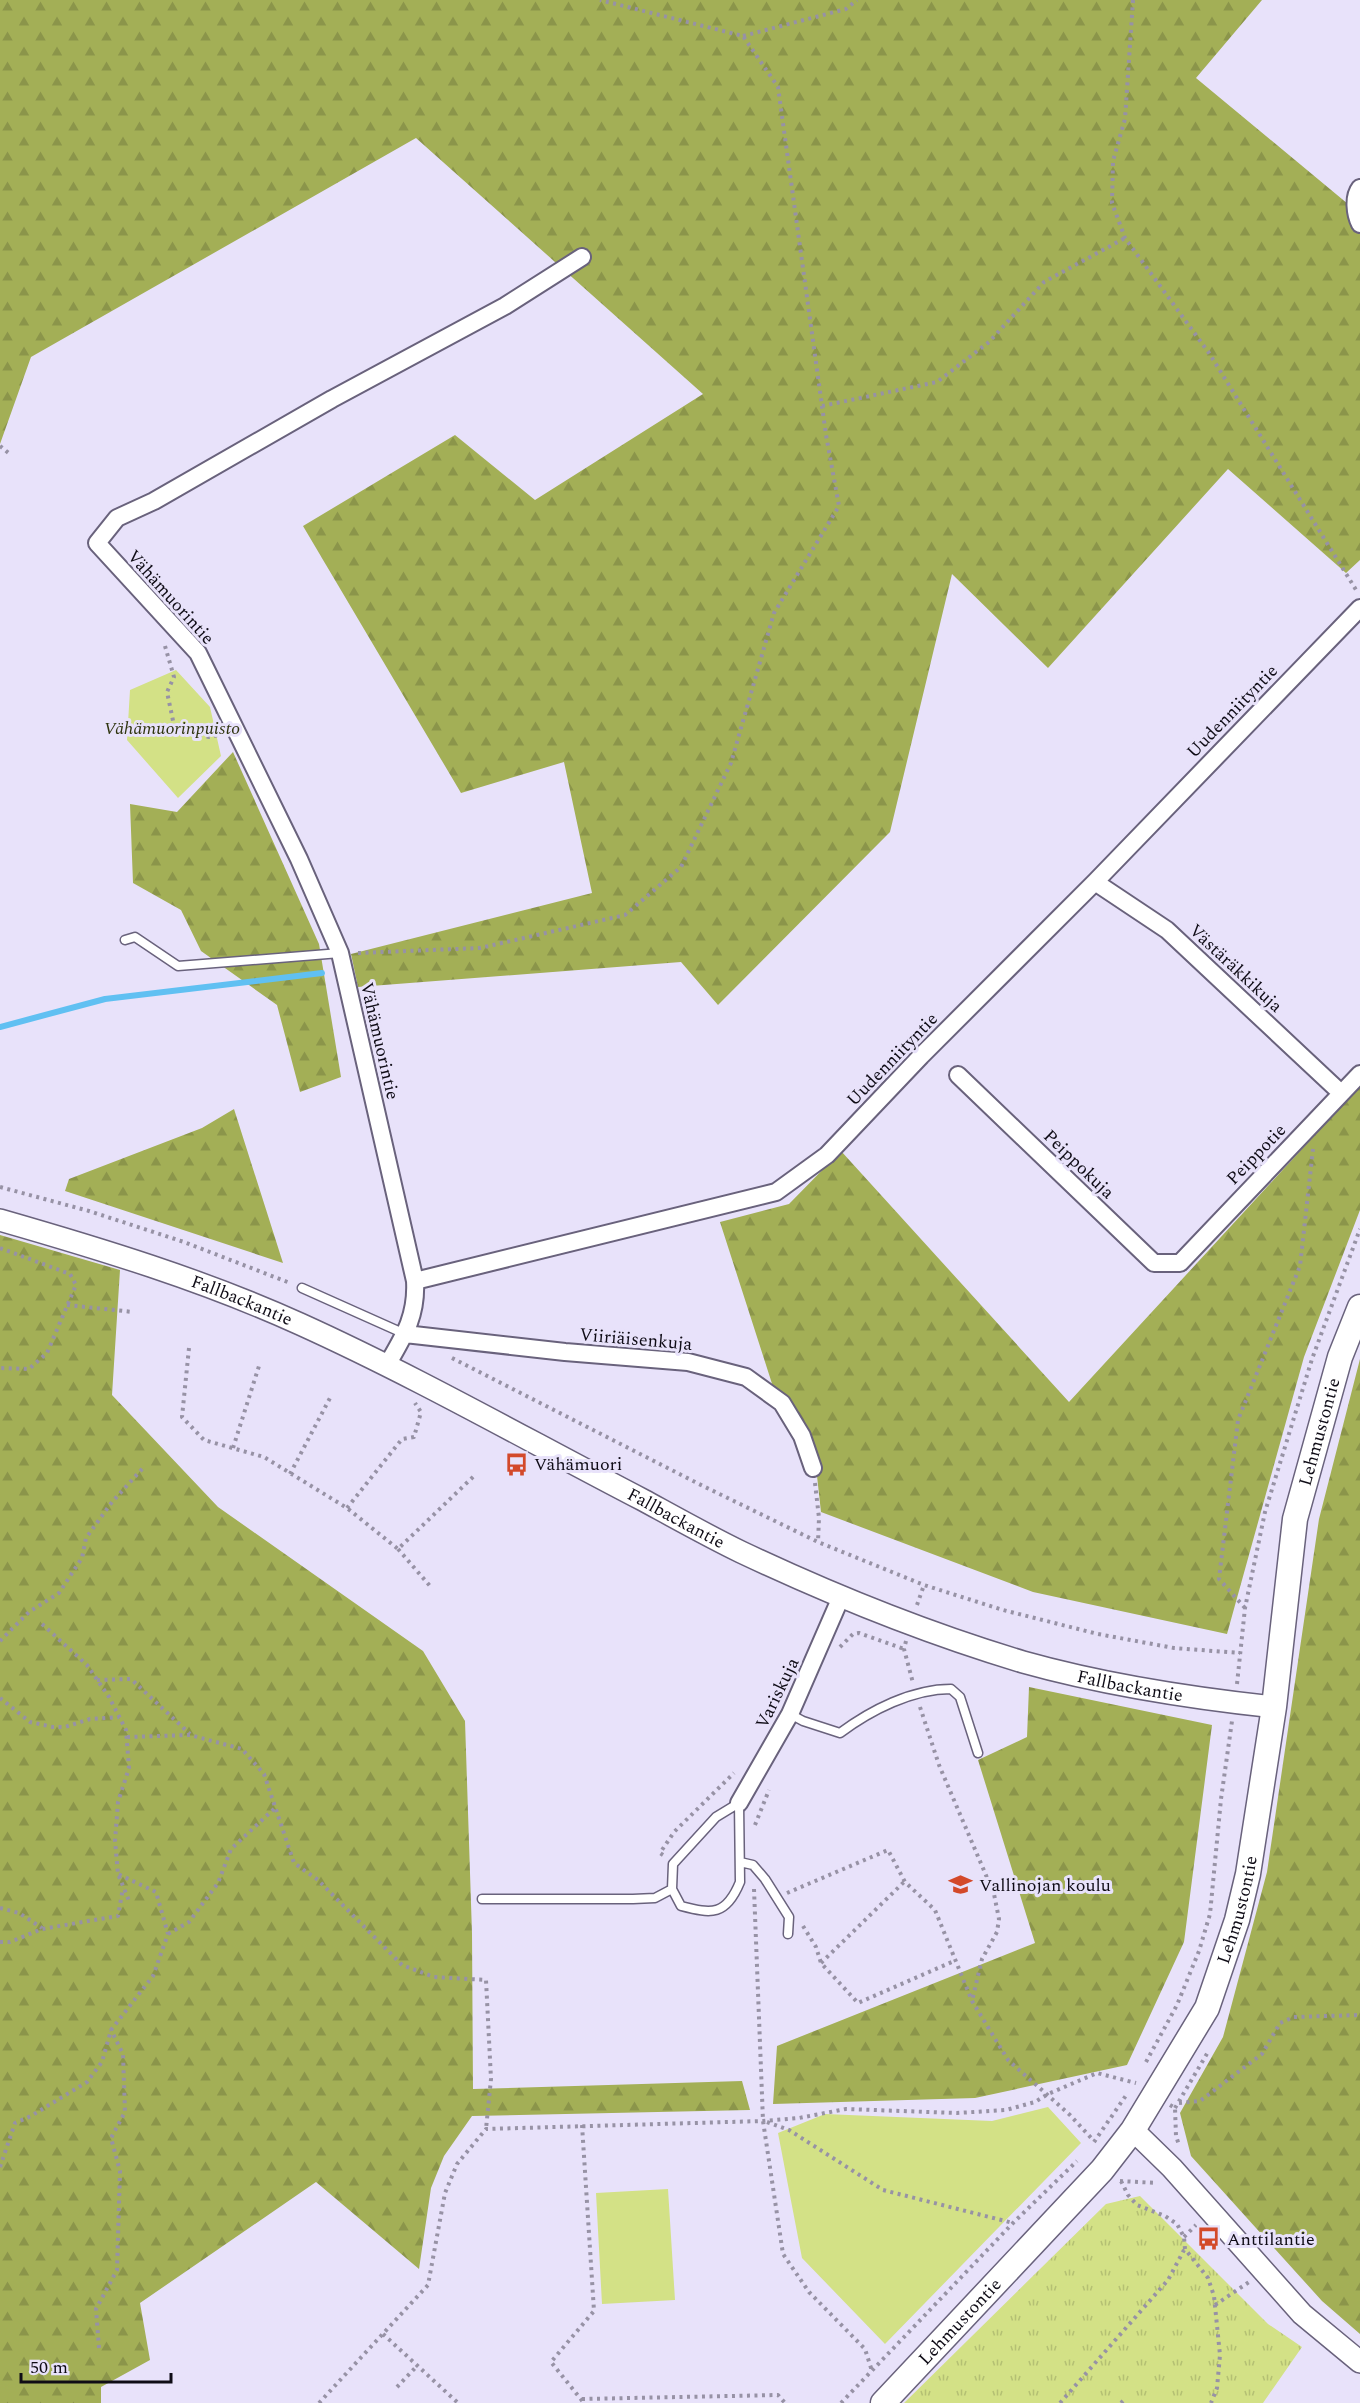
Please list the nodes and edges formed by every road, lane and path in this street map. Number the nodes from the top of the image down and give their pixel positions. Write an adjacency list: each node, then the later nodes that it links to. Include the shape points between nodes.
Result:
1 (600, 0): 4 (path)
2 (857, 0): 4 (path, via 846,9)
3 (1133, 0): 7 (path, via 1125,119 1113,161 1112,203)
4 (743, 36): 9 (path, via 778,87)
5 (1360, 188): 6 (street, via 1356,215)
6 (1360, 224)
7 (1125, 238): 9 (path, via 1044,282 989,342 937,382); 12 (path, via 1209,352)
8 (582, 257): 15 (street, Vähämuorintie, via 506,306 117,518 97,543 198,653)
9 (822, 406): 18 (path, via 839,506 774,613 731,763 681,867 625,915 480,948)
10 (0, 446): 11 (path)
11 (11, 455)
12 (1360, 596)
13 (1356, 611): 16 (street, Uudenniityntie)
14 (165, 644): 15 (path, via 174,676 167,692 175,730 209,737)
15 (238, 732): 18 (street, Vähämuorintie)
16 (1095, 882): 21 (street, Västäräkkikuja, via 1167,930); 28 (street, Uudenniityntie, via 827,1155 776,1192)
17 (125, 940): 18 (lane, via 135,937 178,966)
18 (340, 953): 28 (street, Vähämuorintie)
19 (958, 1074): 27 (street, Peippokuja, via 1154,1263)
20 (1360, 1074): 21 (street, Peippotie)
21 (1341, 1093): 22 (street, Peippotie)
22 (1317, 1119): 27 (street, Peippotie); 51 (path, via 1300,1266 1238,1420 1220,1579)
23 (0, 1187): 29 (path, via 184,1242)
24 (0, 1220): 36 (street, Fallbackantie, via 164,1271 273,1312)
25 (1360, 1229): 51 (path, Lehmustontie, via 1312,1359 1272,1490)
26 (0, 1248): 30 (path, via 70,1274 76,1285)
27 (1180, 1263)
28 (415, 1281): 33 (street, via 416,1301)
29 (302, 1288): 33 (lane)
30 (67, 1305): 32 (path); 38 (path, via 47,1353 29,1369)
31 (1360, 1307): 59 (main road, Lehmustontie, via 1340,1357 1294,1519)
32 (133, 1311)
33 (405, 1334): 36 (street); 43 (street, Viiriäisenkuja, via 688,1362 746,1377 782,1403 802,1436)
34 (189, 1348): 41 (path, via 182,1417 204,1440)
35 (443, 1353): 47 (path)
36 (387, 1365): 50 (street, Fallbackantie, via 738,1551)
37 (259, 1366): 41 (path)
38 (0, 1368)
39 (331, 1396): 44 (path)
40 (414, 1437): 46 (path, via 402,1439)
41 (233, 1448): 44 (path, via 264,1457)
42 (143, 1468): 53 (path, via 86,1538 82,1558 59,1593 29,1612)
43 (813, 1468): 47 (path)
44 (290, 1473): 46 (path)
45 (475, 1474): 48 (path)
46 (347, 1508): 48 (path)
47 (818, 1542): 51 (path, Lehmustontie, via 924,1585 1002,1610 1174,1648 1240,1653)
48 (398, 1550): 49 (path)
49 (430, 1586)
50 (841, 1597): 54 (street, Variskuja); 59 (street, Fallbackantie, via 911,1625 1025,1662 1140,1688)
51 (1245, 1608)
52 (42, 1624): 55 (path, via 87,1665)
53 (0, 1641)
54 (822, 1645): 57 (path, via 836,1652 852,1634 859,1634 904,1649); 61 (street, Variskuja)
55 (97, 1680): 62 (path); 63 (path, via 131,1679)
56 (778, 1691): 60 (path)
57 (916, 1694): 61 (lane, via 863,1715 840,1732); 66 (lane, via 951,1689 960,1697); 90 (path, via 939,1765 994,1894 999,1919 997,1932 982,1959)
58 (0, 1698): 62 (path, via 30,1722 53,1727)
59 (1274, 1707): 103 (main road, Lehmustontie, via 1248,1874 1223,1966 1207,2008)
60 (768, 1713)
61 (790, 1714): 69 (street, Variskuja)
62 (119, 1716): 64 (path)
63 (190, 1735): 64 (path); 70 (path, via 242,1749 264,1774)
64 (127, 1737): 75 (path, via 129,1768 118,1802 115,1841)
65 (1229, 1744): 94 (path, via 1210,1914 1177,2005)
66 (978, 1753)
67 (741, 1765): 73 (path, via 660,1853)
68 (772, 1785): 71 (path)
69 (739, 1803): 72 (lane); 73 (lane, via 716,1817)
70 (275, 1808): 85 (path, via 231,1849 218,1883 189,1922); 102 (path, via 294,1863 318,1880 402,1965 434,1977 486,1980 490,2079)
71 (754, 1830)
72 (740, 1862): 74 (lane); 78 (lane, via 740,1882 722,1909 706,1912 681,1906)
73 (673, 1864): 78 (lane)
74 (753, 1865): 86 (lane, via 789,1917); 100 (path)
75 (118, 1875): 77 (path); 85 (path, via 156,1892)
76 (904, 1882): 79 (path, via 888,1850); 88 (path, via 935,1910); 89 (path)
77 (123, 1888): 81 (path); 84 (path, via 118,1916)
78 (672, 1889): 80 (lane, via 656,1898)
79 (783, 1895)
80 (482, 1899)
81 (129, 1903)
82 (0, 1908): 84 (path, via 20,1913)
83 (800, 1921): 89 (path)
84 (42, 1929): 87 (path)
85 (168, 1934): 92 (path, via 153,1976)
86 (788, 1934)
87 (0, 1942)
88 (954, 1960): 89 (path, via 858,2003); 90 (path)
89 (821, 1963)
90 (972, 2001): 97 (path, via 1008,2060)
91 (1360, 2015): 98 (path, via 1294,2017 1280,2024 1262,2054 1200,2101)
92 (111, 2030): 107 (path, via 102,2062 87,2082 15,2123); 116 (path, via 123,2054 125,2112 111,2138 120,2171 117,2270 96,2309)
93 (1209, 2050): 98 (path)
94 (1146, 2063)
95 (1141, 2073): 96 (path)
96 (1136, 2082): 97 (path, via 1097,2073); 104 (path)
97 (1048, 2094): 100 (path, via 1006,2110 957,2114 846,2109); 104 (path)
98 (1179, 2103): 99 (path)
99 (1175, 2108)
100 (763, 2121): 101 (path); 109 (path, via 789,2130 883,2190); 119 (path, via 783,2254 809,2292 865,2349)
101 (582, 2124): 102 (path); 122 (path, via 594,2311 551,2362)
102 (486, 2128): 115 (path, via 457,2164 446,2193 428,2284)
103 (1133, 2130): 117 (street, via 1172,2168 1302,2314); 128 (main road, Lehmustontie, via 1102,2170)
104 (1095, 2141): 105 (path)
105 (1089, 2147)
106 (1084, 2154): 109 (path)
107 (0, 2167)
108 (1120, 2181): 111 (path, via 1137,2205 1177,2224)
109 (1013, 2223): 119 (path)
110 (1196, 2225): 111 (path)
111 (1184, 2237): 112 (path)
112 (1185, 2249): 114 (path, via 1208,2278); 129 (path, via 1168,2280)
113 (1249, 2282): 114 (path)
114 (1215, 2306): 130 (path, via 1220,2355 1217,2388)
115 (383, 2334): 118 (path); 123 (path)
116 (99, 2348)
117 (1360, 2362)
118 (417, 2366): 120 (path); 124 (path)
119 (872, 2371): 127 (path)
120 (397, 2387)
121 (693, 2397): 122 (path); 125 (path); 126 (path, via 778,2395)
122 (583, 2401)
123 (319, 2403)
124 (458, 2403)
125 (692, 2403)
126 (785, 2403)
127 (841, 2403)
128 (883, 2403)
129 (1060, 2403)
130 (1211, 2403)

